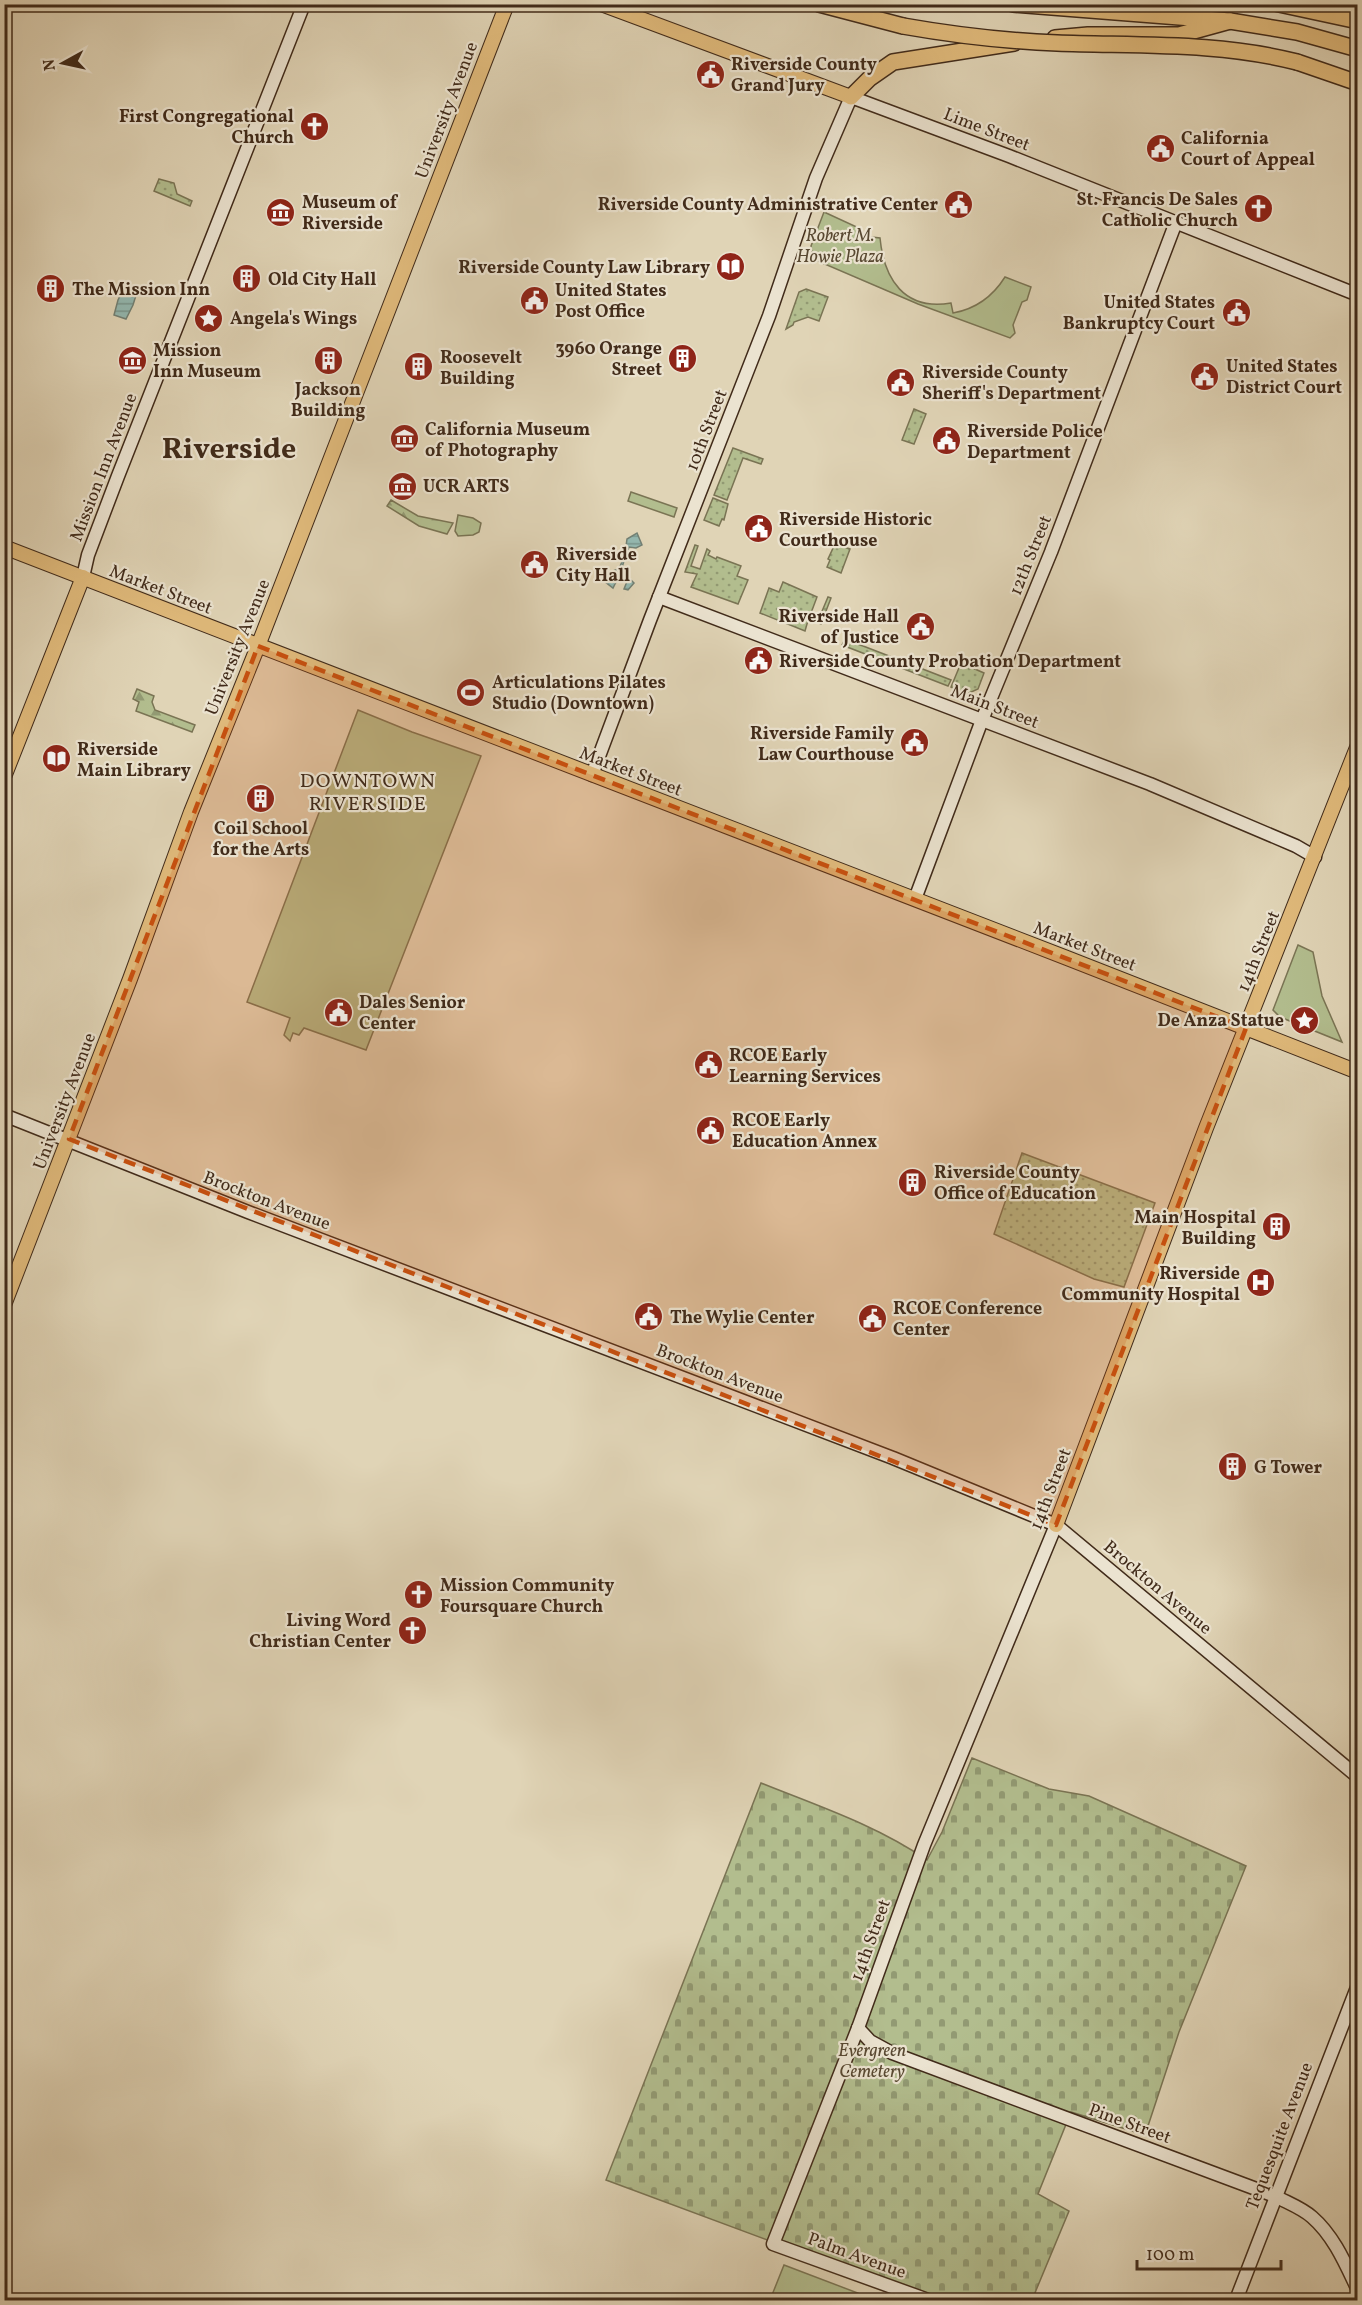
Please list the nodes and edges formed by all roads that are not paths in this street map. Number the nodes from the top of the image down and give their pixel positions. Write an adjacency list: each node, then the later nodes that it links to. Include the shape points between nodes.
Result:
1 (304, 4): 15 (street, Mission Inn Avenue, via 116,482)
2 (507, 4): 17 (main road, University Avenue)
3 (601, 4): 11 (main road, Lime Street)
4 (819, 4): 10 (highway, bridge, via 903,26 1002,40 1233,49 1297,62)
5 (1013, 4): 7 (highway)
6 (1279, 4): 8 (highway)
7 (1230, 21): 9 (highway, via 1297,32); 11 (highway, via 1179,35 1057,37 893,62)
8 (1358, 21)
9 (1358, 49)
10 (1358, 83)
11 (851, 97): 12 (street, Lime Street); 16 (street, 10th Street, via 816,178 769,316)
12 (1176, 222): 13 (street, Lime Street); 18 (street, 12th Street, via 1051,552)
13 (1358, 295)
14 (4, 547): 15 (main road, Market Street)
15 (83, 577): 17 (main road, Market Street); 21 (main road, Mission Inn Avenue)
16 (659, 597): 18 (street, Main Street); 20 (street, 10th Street)
17 (258, 646): 20 (main road, Market Street); 27 (main road, University Avenue, via 190,812)
18 (982, 720): 22 (street, Main Street, via 1172,793); 23 (street, 12th Street)
19 (1358, 745): 22 (main road, 14th Street)
20 (592, 775): 23 (main road, Market Street)
21 (4, 777)
22 (1315, 857): 24 (main road, 14th Street)
23 (915, 899): 24 (main road, Market Street)
24 (1246, 1028): 25 (main road, Market Street); 29 (main road, 14th Street)
25 (1358, 1072)
26 (4, 1115): 27 (street, Brockton Avenue)
27 (69, 1139): 28 (main road, University Avenue); 29 (street, Brockton Avenue, via 248,1212 971,1488)
28 (4, 1305)
29 (1056, 1525): 30 (street, Brockton Avenue); 32 (street, 14th Street, via 924,1845)
30 (1358, 1778)
31 (1358, 1985): 33 (street, Tequesquite Avenue)
32 (858, 2028): 33 (street, Pine Street, via 870,2041 892,2053); 34 (street, 14th Street)
33 (1275, 2196): 35 (street, Pine Street, via 1314,2218 1330,2238); 37 (street, Tequesquite Avenue)
34 (773, 2244): 36 (street, Palm Avenue)
35 (1358, 2290)
36 (928, 2301)
37 (1236, 2301)

